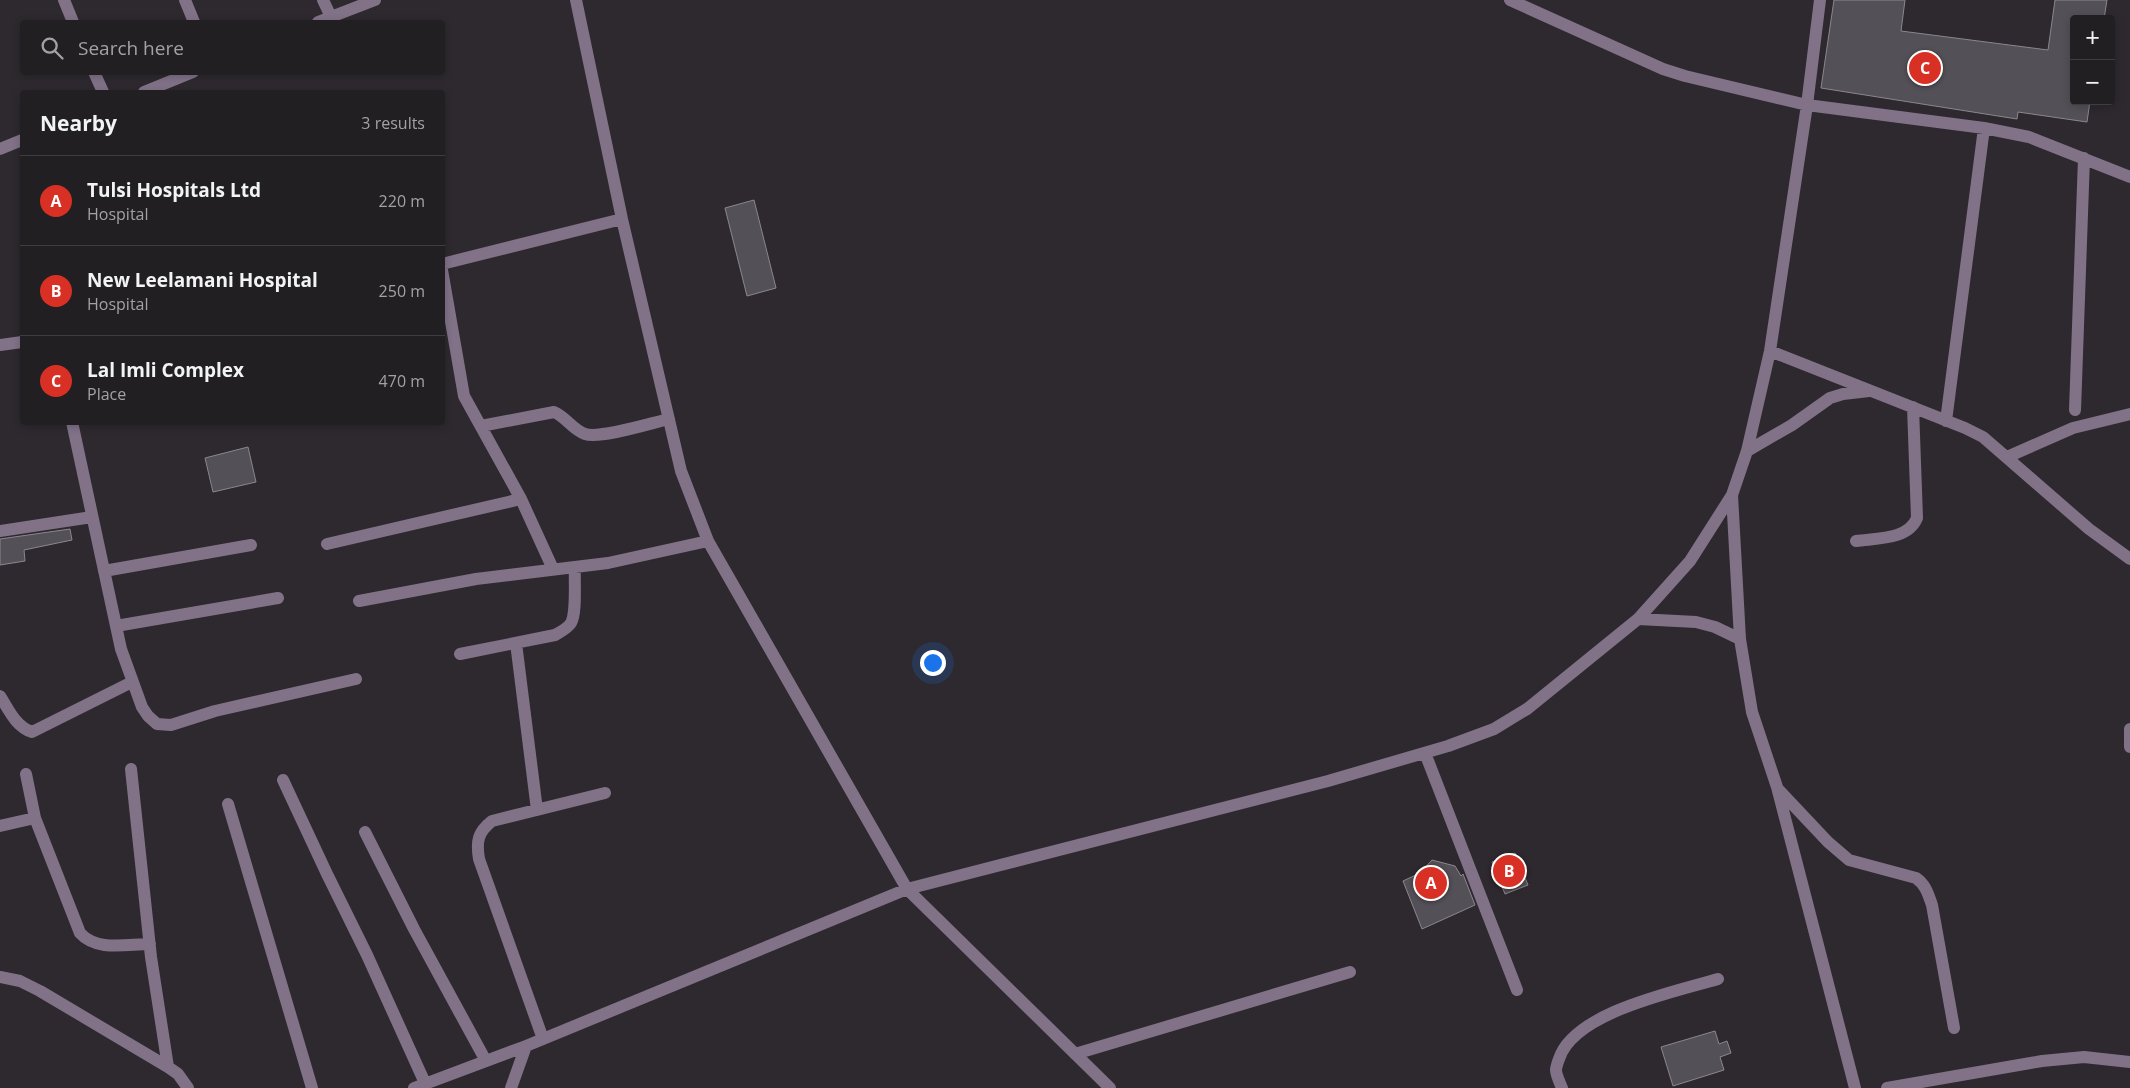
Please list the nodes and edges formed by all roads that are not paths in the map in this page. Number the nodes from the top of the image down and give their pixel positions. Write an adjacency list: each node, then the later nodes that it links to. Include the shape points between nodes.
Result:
1 (64, 0): 9 (street)
2 (186, 0): 10 (street)
3 (324, 0): 8 (street)
4 (375, 0): 8 (street)
5 (576, 0): 22 (street)
6 (1820, 0): 16 (street)
7 (1518, 2): 16 (street, via 1664,69)
8 (330, 17): 11 (street)
9 (72, 20)
10 (193, 20)
11 (323, 20)
12 (95, 75): 14 (street)
13 (186, 75): 15 (street)
14 (101, 90)
15 (149, 90)
16 (1808, 105): 17 (street); 27 (street)
17 (1984, 128): 20 (street, via 2029,137); 33 (street)
18 (20, 141): 19 (street)
19 (0, 149)
20 (2084, 158): 21 (street); 30 (street)
21 (2130, 177)
22 (622, 219): 23 (street); 32 (street)
23 (445, 263)
24 (445, 289): 35 (street, via 460,382)
25 (20, 342): 26 (street)
26 (0, 345)
27 (1770, 351): 28 (street); 36 (street)
28 (1871, 391): 29 (street); 36 (street, via 1830,398)
29 (1913, 407): 33 (street); 43 (street, via 1917,518 1914,526 1899,535)
30 (2075, 410)
31 (2130, 414): 37 (street, via 2073,428)
32 (669, 419): 35 (street, via 592,435 554,412); 42 (street, via 681,471)
33 (1946, 421): 37 (street, via 1983,437)
34 (73, 425): 40 (street)
35 (481, 426): 39 (street)
36 (1747, 451): 38 (street)
37 (2007, 457): 46 (street, via 2074,517)
38 (1732, 495): 52 (street, via 1690,561); 54 (street)
39 (521, 499): 44 (street); 48 (street)
40 (92, 517): 41 (street); 49 (street)
41 (0, 531)
42 (708, 541): 47 (street); 73 (street)
43 (1856, 541)
44 (327, 544)
45 (251, 545): 49 (street)
46 (2130, 559)
47 (575, 567): 48 (street); 55 (street, via 572,622 554,635)
48 (553, 570): 51 (street, via 476,579)
49 (104, 571): 53 (street)
50 (278, 598): 53 (street)
51 (359, 601)
52 (1638, 619): 54 (street, via 1696,622); 62 (street, via 1527,709 1494,729)
53 (116, 626): 58 (street)
54 (1740, 639): 66 (street, via 1752,712)
55 (516, 643): 56 (street); 69 (street)
56 (460, 654)
57 (356, 679): 58 (street, via 215,711 171,725 157,724 148,716)
58 (132, 682): 59 (street, via 32,732 24,730 16,722)
59 (0, 696)
60 (2130, 729): 61 (street)
61 (2130, 747)
62 (1425, 753): 73 (street); 78 (street)
63 (131, 769): 74 (street)
64 (26, 774): 70 (street)
65 (283, 780): 86 (street, via 367,955)
66 (1776, 787): 79 (street, via 1849,860 1922,882 1932,905); 92 (street)
67 (606, 793): 69 (street)
68 (228, 804): 88 (street)
69 (537, 810): 80 (street, via 492,821 482,828 477,848)
70 (35, 818): 71 (street); 74 (street, via 86,941 96,945)
71 (0, 826)
72 (365, 832): 83 (street)
73 (907, 888): 80 (street); 82 (street)
74 (150, 944): 85 (street)
75 (1350, 972): 82 (street)
76 (0, 976): 85 (street, via 40,991)
77 (1718, 979): 91 (street, via 1638,1004 1590,1024 1571,1038 1561,1054 1556,1069)
78 (1517, 990)
79 (1954, 1028)
80 (543, 1039): 81 (street)
81 (526, 1046): 83 (street); 89 (street)
82 (1075, 1054): 90 (street)
83 (486, 1061): 86 (street)
84 (2130, 1062): 93 (street, via 2084,1057 2042,1061)
85 (168, 1067): 87 (street)
86 (419, 1086)
87 (188, 1088)
88 (312, 1088)
89 (510, 1088)
90 (1110, 1088)
91 (1562, 1088)
92 (1855, 1088)
93 (1887, 1088)

